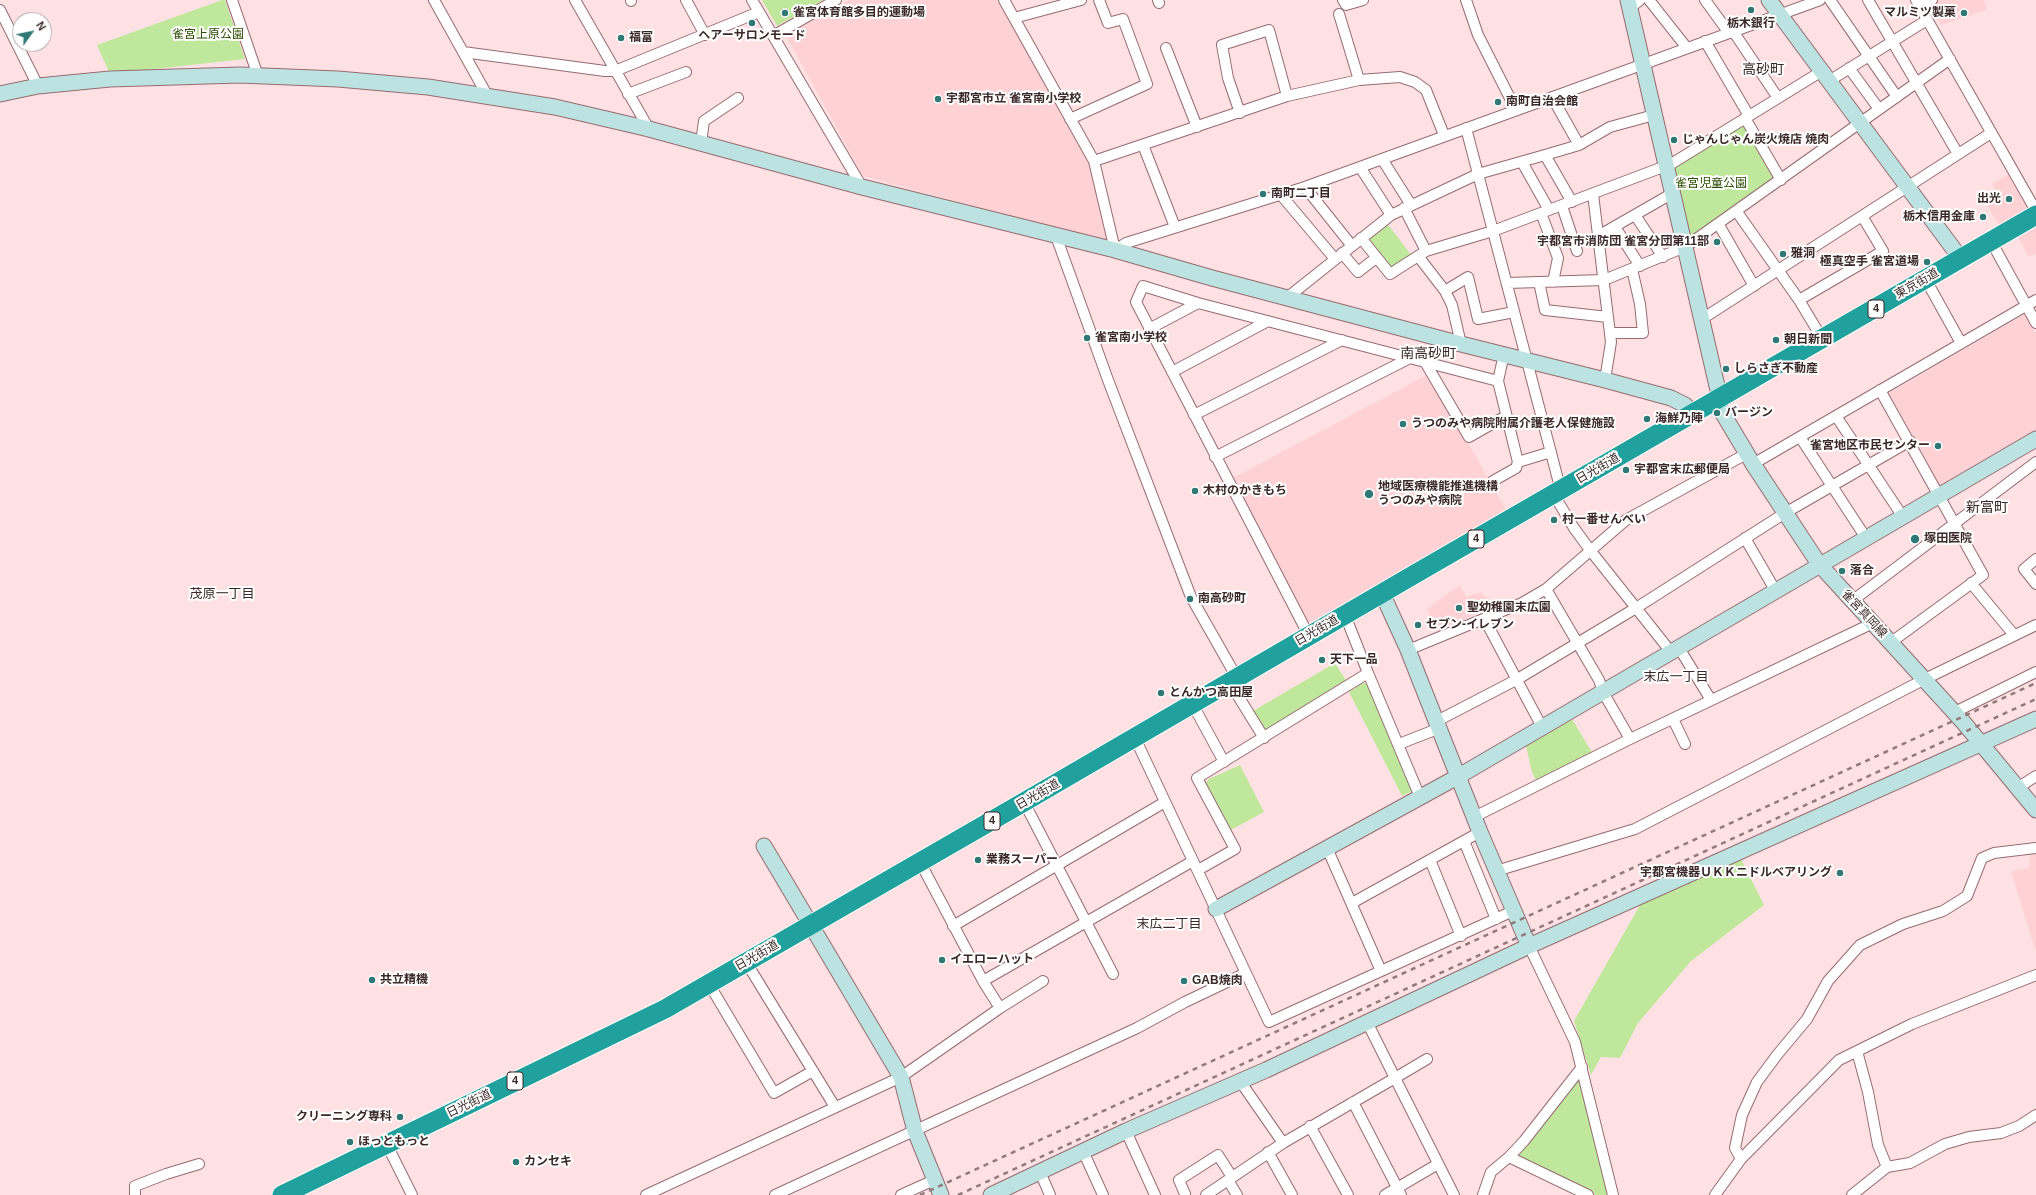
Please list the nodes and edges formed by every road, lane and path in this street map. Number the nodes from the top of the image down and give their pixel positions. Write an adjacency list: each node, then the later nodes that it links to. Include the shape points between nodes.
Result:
1 (232, 0): 42 (street)
2 (434, 0): 35 (street)
3 (575, 0): 40 (street)
4 (686, 0): 29 (street)
5 (752, 0): 23 (street)
6 (836, 0): 30 (street)
7 (1004, 0): 26 (street)
8 (1081, 0): 26 (street)
9 (1099, 0): 60 (street, via 1108,22 1123,19 1147,84)
10 (1343, 0): 11 (street, via 1346,5)
11 (1363, 0)
12 (1466, 0): 55 (street, via 1478,35)
13 (1649, 0): 34 (street)
14 (1705, 0): 28 (street)
15 (1769, 0): 25 (street)
16 (1820, 0): 25 (street)
17 (1830, 0): 36 (street)
18 (1868, 0): 32 (street)
19 (1932, 0): 21 (street)
20 (1633, 3): 38 (street, 雀宮真岡線)
21 (1918, 3): 27 (street)
22 (0, 10): 46 (street)
23 (759, 12): 29 (street); 30 (street)
24 (1338, 14): 44 (street)
25 (1780, 15): 28 (street); 43 (street)
26 (1014, 18): 60 (street)
27 (1927, 20): 32 (street); 37 (street)
28 (1731, 32): 31 (street); 54 (street)
29 (705, 34): 40 (street)
30 (773, 36): 80 (street)
31 (1705, 41): 34 (street); 59 (street)
32 (1892, 41): 36 (street); 45 (street)
33 (1166, 48): 62 (street)
34 (1687, 48): 38 (street)
35 (463, 52): 40 (street, via 605,72); 49 (street)
36 (1868, 56): 39 (street); 52 (street)
37 (1950, 59): 45 (street); 65 (street)
38 (1642, 64): 51 (street); 58 (street, 雀宮真岡線)
39 (1849, 68): 43 (street); 56 (street)
40 (615, 71): 48 (street)
41 (686, 72): 48 (street)
42 (258, 76): 46 (street, via 117,78); 49 (street, via 428,86)
43 (1825, 76): 54 (street); 61 (street)
44 (1359, 80): 50 (street); 66 (street, via 1400,77 1415,82 1426,90)
45 (1917, 83): 52 (street); 70 (street)
46 (38, 86): 47 (street)
47 (0, 94)
48 (628, 94): 64 (street)
49 (487, 95): 64 (street, via 555,107)
50 (1287, 96): 57 (street); 57 (street, via 1269,30 1222,45 1228,78)
51 (1552, 97): 55 (street); 69 (street)
52 (1897, 97): 56 (street)
53 (738, 98): 67 (street, via 704,121)
54 (1778, 98): 59 (street)
55 (1516, 110): 63 (street)
56 (1879, 110): 61 (street)
57 (1240, 112): 62 (street)
58 (1654, 115): 69 (street, via 1610,127); 75 (street, 雀宮真岡線)
59 (1747, 117): 75 (street); 78 (street)
60 (1070, 119): 73 (street)
61 (1860, 123): 78 (street); 79 (street)
62 (1197, 127): 68 (street)
63 (1466, 128): 66 (street); 77 (street)
64 (649, 129): 67 (street)
65 (1991, 132): 70 (street); 89 (street)
66 (1444, 135): 72 (street)
67 (701, 143): 80 (street)
68 (1143, 145): 73 (street); 97 (street)
69 (1579, 145): 71 (street)
70 (1958, 154): 79 (street)
71 (1545, 155): 74 (street); 85 (street)
72 (1382, 159): 76 (street); 87 (street)
73 (1094, 162): 105 (street)
74 (1522, 162): 77 (street); 88 (street)
75 (1666, 166): 82 (street, 雀宮真岡線); 83 (street)
76 (1360, 167): 81 (street); 91 (street)
77 (1478, 174): 87 (street); 98 (street)
78 (1781, 180): 90 (street)
79 (1909, 186): 94 (street); 111 (street)
80 (862, 187): 99 (street)
81 (1305, 187): 84 (street); 103 (street)
82 (1673, 193): 92 (street); 104 (street, 雀宮真岡線)
83 (1593, 194): 85 (street); 100 (street)
84 (1281, 195): 97 (street); 108 (street)
85 (1572, 202): 86 (street)
86 (1562, 206): 88 (street); 106 (street)
87 (1408, 207): 91 (street); 107 (street)
88 (1545, 211): 98 (street); 117 (street, via 1558,258)
89 (2036, 211)
90 (1737, 212): 95 (street); 113 (street)
91 (1391, 215): 101 (street)
92 (1635, 215): 96 (street); 109 (street)
93 (2036, 215): 102 (highway, 東京街道 / 4)
94 (1862, 216): 113 (street); 122 (street, via 1883,251)
95 (1719, 225): 104 (street); 119 (street)
96 (1615, 226): 100 (street); 112 (street)
97 (1175, 227): 105 (street, via 1126,243)
98 (1492, 231): 107 (street); 118 (street)
99 (1056, 236): 105 (street); 192 (street, via 1108,380 1192,597)
100 (1598, 236): 114 (street)
101 (1361, 238): 103 (street); 110 (street)
102 (1991, 241): 111 (highway, 東京街道 / 4); 125 (street)
103 (1352, 246): 108 (street)
104 (1686, 247): 109 (street); 128 (street, 雀宮真岡線)
105 (1114, 250): 121 (street)
106 (1577, 251)
107 (1422, 254): 110 (street, via 1390,274); 120 (street)
108 (1339, 256): 110 (street, via 1358,272); 121 (street)
109 (1663, 257): 112 (street)
110 (1376, 258)
111 (1961, 259): 115 (highway, 東京街道 / 4)
112 (1636, 267): 114 (street); 132 (street, via 1643,333)
113 (1779, 270): 119 (street); 122 (street)
114 (1604, 280): 117 (street); 127 (street)
115 (1926, 280): 134 (highway, 東京街道 / 4); 135 (street)
116 (1539, 282): 117 (street); 118 (street); 127 (street, via 1545,310)
117 (1553, 282)
118 (1507, 283): 126 (street)
119 (1754, 286): 128 (street)
120 (1446, 291): 126 (street, via 1468,277 1478,319); 136 (street)
121 (1288, 298): 136 (street)
122 (1799, 300): 134 (street)
123 (2036, 300): 125 (street)
124 (1198, 303): 129 (street); 131 (street); 131 (street, via 1143,286 1136,302)
125 (2026, 305): 130 (street); 135 (street)
126 (1514, 312): 139 (street)
127 (1608, 317): 132 (street)
128 (1702, 319): 145 (street, 雀宮真岡線)
129 (1268, 320): 133 (street); 141 (street)
130 (2036, 323)
131 (1149, 329): 141 (street)
132 (1610, 333): 142 (street)
133 (1342, 340): 138 (street); 147 (street)
134 (1823, 340): 145 (highway, 東京街道 / 4)
135 (1961, 343): 144 (street)
136 (1460, 344): 137 (street)
137 (1504, 354): 139 (street); 143 (street)
138 (1410, 358): 140 (street); 154 (street)
139 (1527, 360): 142 (street); 153 (street)
140 (1425, 362): 143 (street); 148 (street, via 1469,437)
141 (1172, 372): 147 (street)
142 (1605, 380): 146 (street, via 1671,398)
143 (1498, 381): 148 (street)
144 (1880, 390): 149 (street); 151 (street)
145 (1718, 400): 146 (highway, 日光街道 / 4); 155 (street, 雀宮真岡線)
146 (1695, 414): 161 (highway, 日光街道 / 4)
147 (1194, 415): 154 (street)
148 (1506, 416): 156 (street)
149 (1836, 416): 150 (street); 158 (street)
150 (1800, 437): 155 (street); 160 (street)
151 (1910, 442): 158 (street); 162 (street)
152 (2034, 444): 162 (street)
153 (1551, 452): 156 (street); 161 (street)
154 (1215, 457): 183 (street)
155 (1750, 459): 163 (street, 雀宮真岡線); 168 (street, via 1626,520)
156 (1518, 462): 159 (street, via 1516,468)
157 (2036, 462): 165 (street)
158 (1868, 465): 160 (street); 164 (street)
159 (1493, 481)
160 (1832, 486): 163 (street); 167 (street)
161 (1558, 493): 168 (street, via 1574,528); 175 (highway, 日光街道 / 4)
162 (1939, 497): 164 (street); 165 (street)
163 (1785, 513): 166 (street); 170 (street, 雀宮真岡線)
164 (1903, 517): 167 (street)
165 (1954, 524): 171 (street, via 1983,575); 176 (street)
166 (1745, 538): 174 (street); 177 (street)
167 (1866, 538): 170 (street)
168 (1590, 550): 173 (street); 177 (street)
169 (2036, 560): 172 (street, via 2024,569)
170 (1819, 564): 174 (street); 176 (street, 雀宮真岡線)
171 (1971, 583): 182 (street); 184 (street)
172 (2036, 584)
173 (1546, 589): 179 (street); 185 (street)
174 (1775, 590): 187 (street)
175 (1382, 593): 178 (highway, 日光街道 / 4); 186 (street)
176 (1852, 601): 180 (street, 雀宮真岡線)
177 (1636, 608): 185 (street); 187 (street)
178 (1345, 615): 183 (highway, 日光街道 / 4); 189 (street)
179 (1485, 620): 186 (street); 191 (street)
180 (1873, 623): 184 (street, 雀宮真岡線); 194 (street)
181 (2036, 625): 182 (street)
182 (2014, 635): 190 (street)
183 (1308, 636): 192 (highway, 日光街道 / 4)
184 (1890, 642): 190 (street, 雀宮真岡線)
185 (1578, 643): 191 (street); 193 (street)
186 (1408, 650): 199 (street)
187 (1675, 650): 193 (street); 194 (street)
188 (2036, 672): 196 (street)
189 (1368, 673): 202 (street); 205 (street)
190 (1925, 679): 196 (street, 雀宮真岡線); 225 (street, via 1635,829)
191 (1516, 680): 199 (street); 200 (street)
192 (1233, 681): 195 (highway, 日光街道 / 4); 202 (street)
193 (1603, 692): 200 (street); 203 (street)
194 (1711, 700): 197 (street)
195 (1193, 705): 201 (highway, 日光街道 / 4); 207 (street)
196 (1955, 712): 204 (street, 雀宮真岡線)
197 (1672, 719): 203 (street); 206 (street)
198 (2036, 719): 204 (street)
199 (1439, 725): 205 (street); 208 (street)
200 (1542, 727): 208 (street)
201 (1135, 738): 212 (highway, 日光街道 / 4); 213 (street)
202 (1264, 738): 207 (street)
203 (1630, 739): 215 (street)
204 (1982, 742): 210 (street, 雀宮真岡線); 234 (street)
205 (1399, 744): 211 (street)
206 (1684, 744)
207 (1224, 762): 224 (street, via 1197,778 1235,849)
208 (1459, 776): 211 (street); 215 (street)
209 (2036, 776): 210 (street)
210 (2019, 787): 214 (street, 雀宮真岡線)
211 (1420, 797): 219 (street)
212 (1024, 802): 222 (highway, 日光街道 / 4); 223 (street)
213 (1165, 802): 223 (street); 224 (street)
214 (2036, 810)
215 (1474, 817): 216 (street)
216 (1480, 832): 217 (street); 225 (street)
217 (1464, 841): 221 (street); 229 (street)
218 (764, 846): 231 (street)
219 (1327, 848): 226 (street); 227 (street)
220 (2036, 848): 263 (street, via 1994,853 1982,858 1967,896 1943,911 1903,924 1860,945 1828,981 1807,1019 1757,1082 1742,1115 1735,1148)
221 (1430, 860): 226 (street); 233 (street)
222 (920, 862): 231 (highway, 日光街道 / 4); 232 (street)
223 (1058, 865): 230 (street); 232 (street)
224 (1196, 865): 227 (street); 230 (street)
225 (1496, 871): 228 (street)
226 (1352, 904): 236 (street)
227 (1216, 909): 237 (street)
228 (1513, 911): 229 (street); 234 (street)
229 (1496, 919): 233 (street)
230 (1086, 922): 238 (street); 240 (street)
231 (811, 924): 235 (highway, 日光街道 / 4); 249 (street)
232 (954, 926): 240 (street)
233 (1461, 936): 236 (street)
234 (1529, 946): 244 (street); 247 (street, via 1575,1042)
235 (746, 962): 242 (highway, 日光街道 / 4); 248 (street)
236 (1381, 971): 237 (street, via 1269,1022)
237 (1246, 973): 256 (street, via 1137,1028)
238 (1114, 974)
239 (2036, 975): 245 (street, via 1912,1024)
240 (983, 981): 243 (street)
241 (1043, 981): 243 (street)
242 (710, 984): 248 (street, via 774,1093); 258 (highway, 日光街道 / 4, via 624,1029)
243 (1000, 1008): 249 (street)
244 (1367, 1022): 250 (street); 251 (street)
245 (1857, 1051): 263 (street, via 1840,1060); 266 (street, via 1878,1145)
246 (1427, 1060): 250 (street)
247 (1582, 1067): 262 (street); 291 (street)
248 (813, 1071): 253 (street)
249 (901, 1076): 253 (street); 256 (street)
250 (1395, 1078): 252 (street); 265 (street)
251 (1240, 1081): 257 (street); 259 (street)
252 (1353, 1102): 255 (street); 270 (street)
253 (835, 1107): 275 (street)
254 (2036, 1115): 266 (street, via 2019,1126 2001,1133 1969,1137 1945,1144 1910,1163)
255 (1310, 1126): 259 (street); 286 (street)
256 (915, 1131): 269 (street); 276 (street)
257 (1126, 1131): 260 (street); 281 (street)
258 (386, 1143): 273 (highway, 日光街道 / 4); 274 (street)
259 (1283, 1143): 261 (street)
260 (1083, 1152): 267 (street); 280 (street)
261 (1268, 1152): 268 (street); 285 (street)
262 (1509, 1157): 289 (street, via 1491,1172); 290 (street)
263 (1741, 1159): 292 (street)
264 (199, 1164): 272 (street, via 135,1186)
265 (1438, 1164): 270 (street); 288 (street)
266 (1887, 1167): 293 (street)
267 (1040, 1172): 271 (street); 279 (street)
268 (1230, 1179): 282 (street, via 1218,1156 1179,1180); 283 (street); 284 (street)
269 (934, 1180): 277 (street); 278 (street)
270 (1399, 1191): 287 (street)
271 (994, 1194)
272 (135, 1195)
273 (282, 1195)
274 (412, 1195)
275 (646, 1195)
276 (775, 1195)
277 (901, 1195)
278 (941, 1195)
279 (1050, 1195)
280 (1103, 1195)
281 (1155, 1195)
282 (1184, 1195)
283 (1206, 1195)
284 (1237, 1195)
285 (1292, 1195)
286 (1348, 1195)
287 (1385, 1195)
288 (1454, 1195)
289 (1483, 1195)
290 (1586, 1195)
291 (1613, 1195)
292 (1716, 1195)
293 (1852, 1195)

